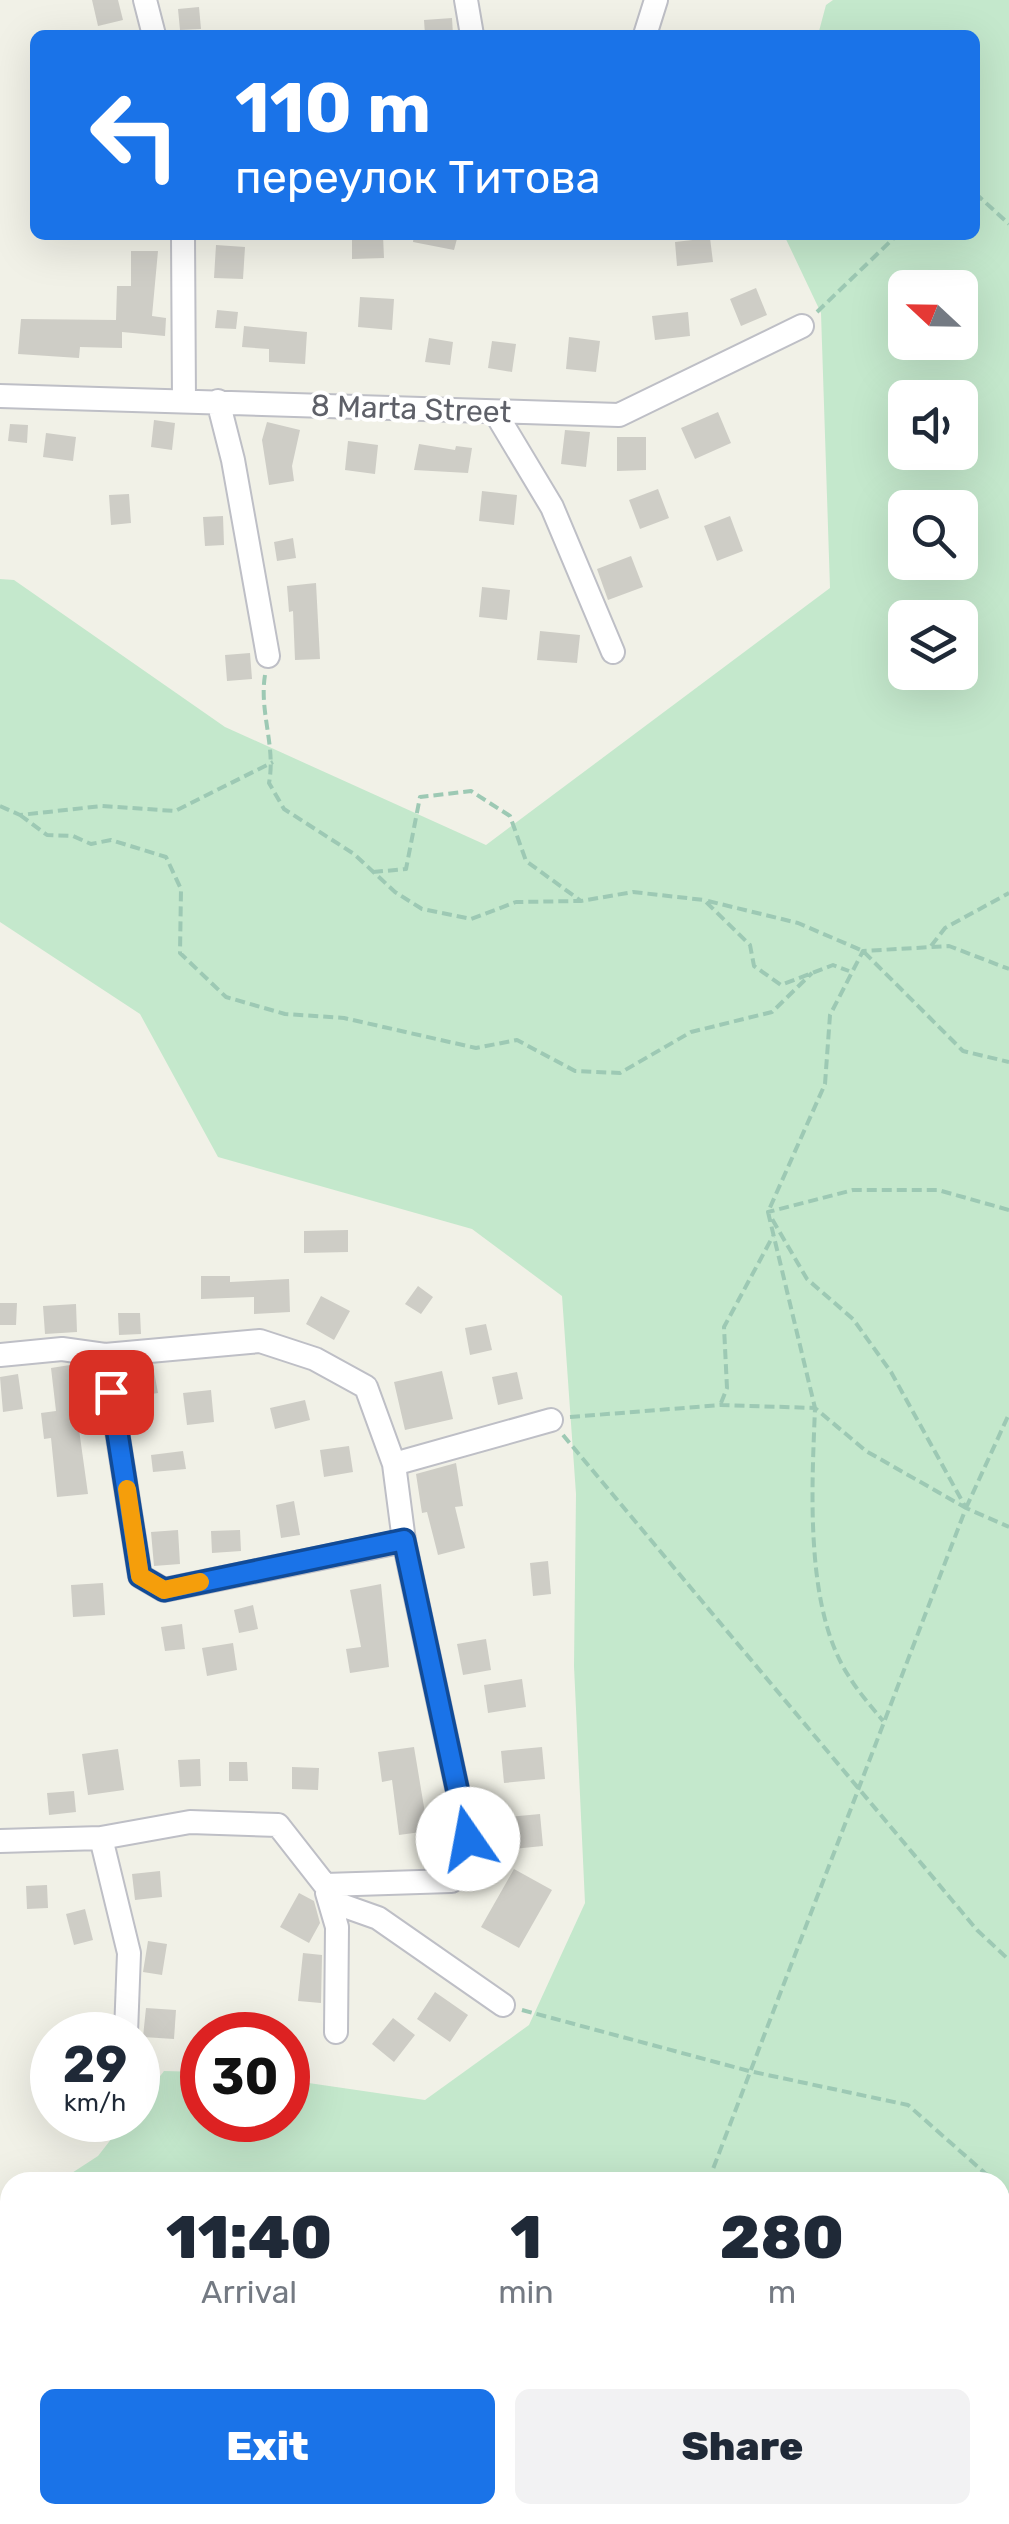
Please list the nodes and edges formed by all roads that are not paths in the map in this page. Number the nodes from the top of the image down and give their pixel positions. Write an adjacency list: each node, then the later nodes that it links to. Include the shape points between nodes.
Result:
1 (145, 0): 4 (street)
2 (466, 0): 5 (street)
3 (656, 0): 6 (street)
4 (153, 30)
5 (471, 30)
6 (647, 30)
7 (183, 240): 11 (street)
8 (802, 326): 12 (street, 8 Marta Street, via 619,415)
9 (0, 396): 11 (street, 8 Marta Street)
10 (218, 401): 11 (street, 8 Marta Street); 12 (street, 8 Marta Street); 14 (street)
11 (184, 402)
12 (495, 412): 13 (street, via 552,507)
13 (613, 652)
14 (268, 656)
15 (0, 1355): 16 (street, via 62,1349)
16 (105, 1356): 18 (street, via 260,1341 315,1359 366,1387); 19 (street, via 140,1576 164,1590)
17 (551, 1420): 18 (street)
18 (394, 1464): 19 (street)
19 (404, 1540): 22 (street, via 468,1839 451,1881)
20 (101, 1838): 21 (street); 22 (street, via 190,1822 278,1825); 24 (street, via 129,1954)
21 (0, 1840)
22 (327, 1893): 23 (street, via 378,1918); 25 (street, via 337,1927)
23 (503, 2005)
24 (127, 2012)
25 (336, 2032)

